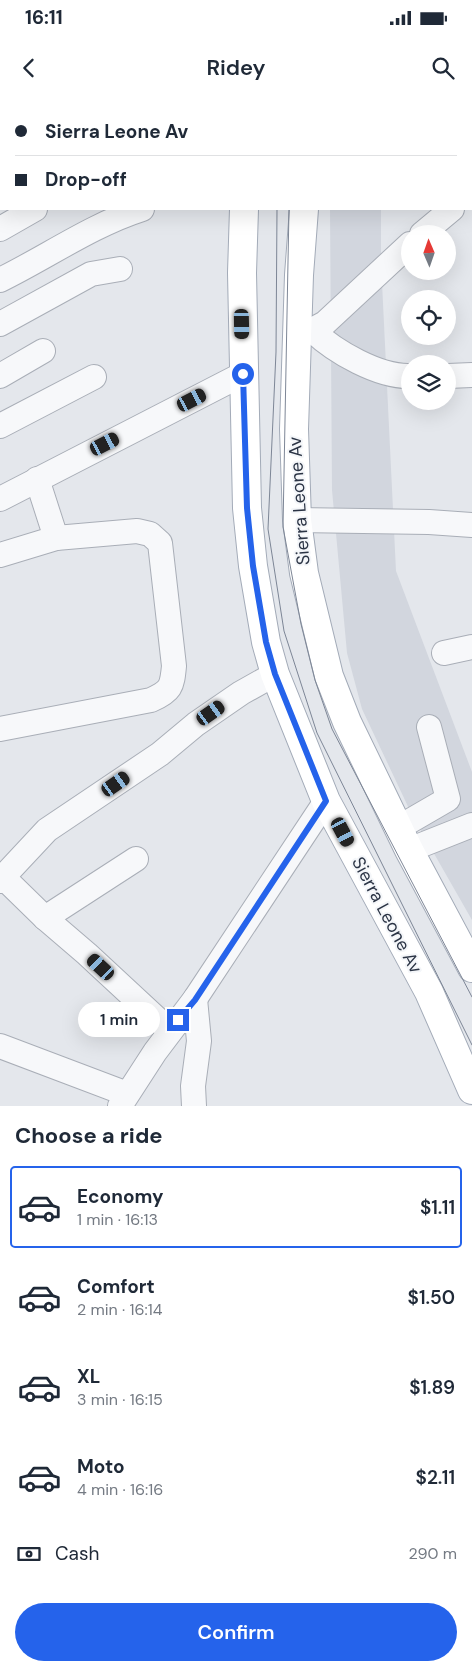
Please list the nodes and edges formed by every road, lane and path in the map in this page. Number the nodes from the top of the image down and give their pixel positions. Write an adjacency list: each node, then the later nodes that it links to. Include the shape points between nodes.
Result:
1 (33, 210): 7 (street)
2 (140, 210): 10 (street, via 68,242)
3 (244, 210): 14 (main road, Sierra Leone Av)
4 (304, 210): 12 (main road, Sierra Leone Av)
5 (451, 210): 6 (street)
6 (433, 225)
7 (0, 229)
8 (401, 252): 12 (street, via 325,323)
9 (120, 269): 11 (street, via 91,274)
10 (0, 280)
11 (0, 324)
12 (305, 334): 19 (street, via 383,373); 23 (main road, Sierra Leone Av, via 294,428)
13 (43, 351): 16 (street)
14 (243, 374): 21 (street); 29 (main road, Sierra Leone Av, via 248,518 266,642)
15 (472, 375): 17 (street)
16 (0, 376)
17 (456, 376)
18 (94, 377): 20 (street)
19 (401, 377)
20 (0, 426)
21 (36, 479): 22 (street); 25 (street)
22 (0, 499)
23 (297, 520): 24 (street); 34 (main road, Sierra Leone Av, via 304,573 329,676 346,722)
24 (472, 525)
25 (56, 538): 26 (street); 31 (street, via 137,531 150,534 160,543 174,666 172,683 166,693 151,700)
26 (0, 555)
27 (472, 647): 28 (street)
28 (444, 654)
29 (275, 674): 32 (main road, Sierra Leone Av); 36 (street, via 241,693 160,754 47,830)
30 (429, 727): 34 (street, via 448,799)
31 (0, 729)
32 (326, 801): 39 (street); 42 (main road, Sierra Leone Av, via 429,992)
33 (472, 825): 34 (street)
34 (404, 839): 38 (main road, Sierra Leone Av)
35 (136, 859): 37 (street)
36 (2, 879): 37 (street)
37 (44, 918): 40 (street)
38 (472, 968)
39 (195, 1000): 40 (street); 44 (street, via 199,1040 193,1086)
40 (170, 1031): 43 (street)
41 (0, 1046): 43 (street)
42 (472, 1090)
43 (124, 1100)
44 (194, 1106)

